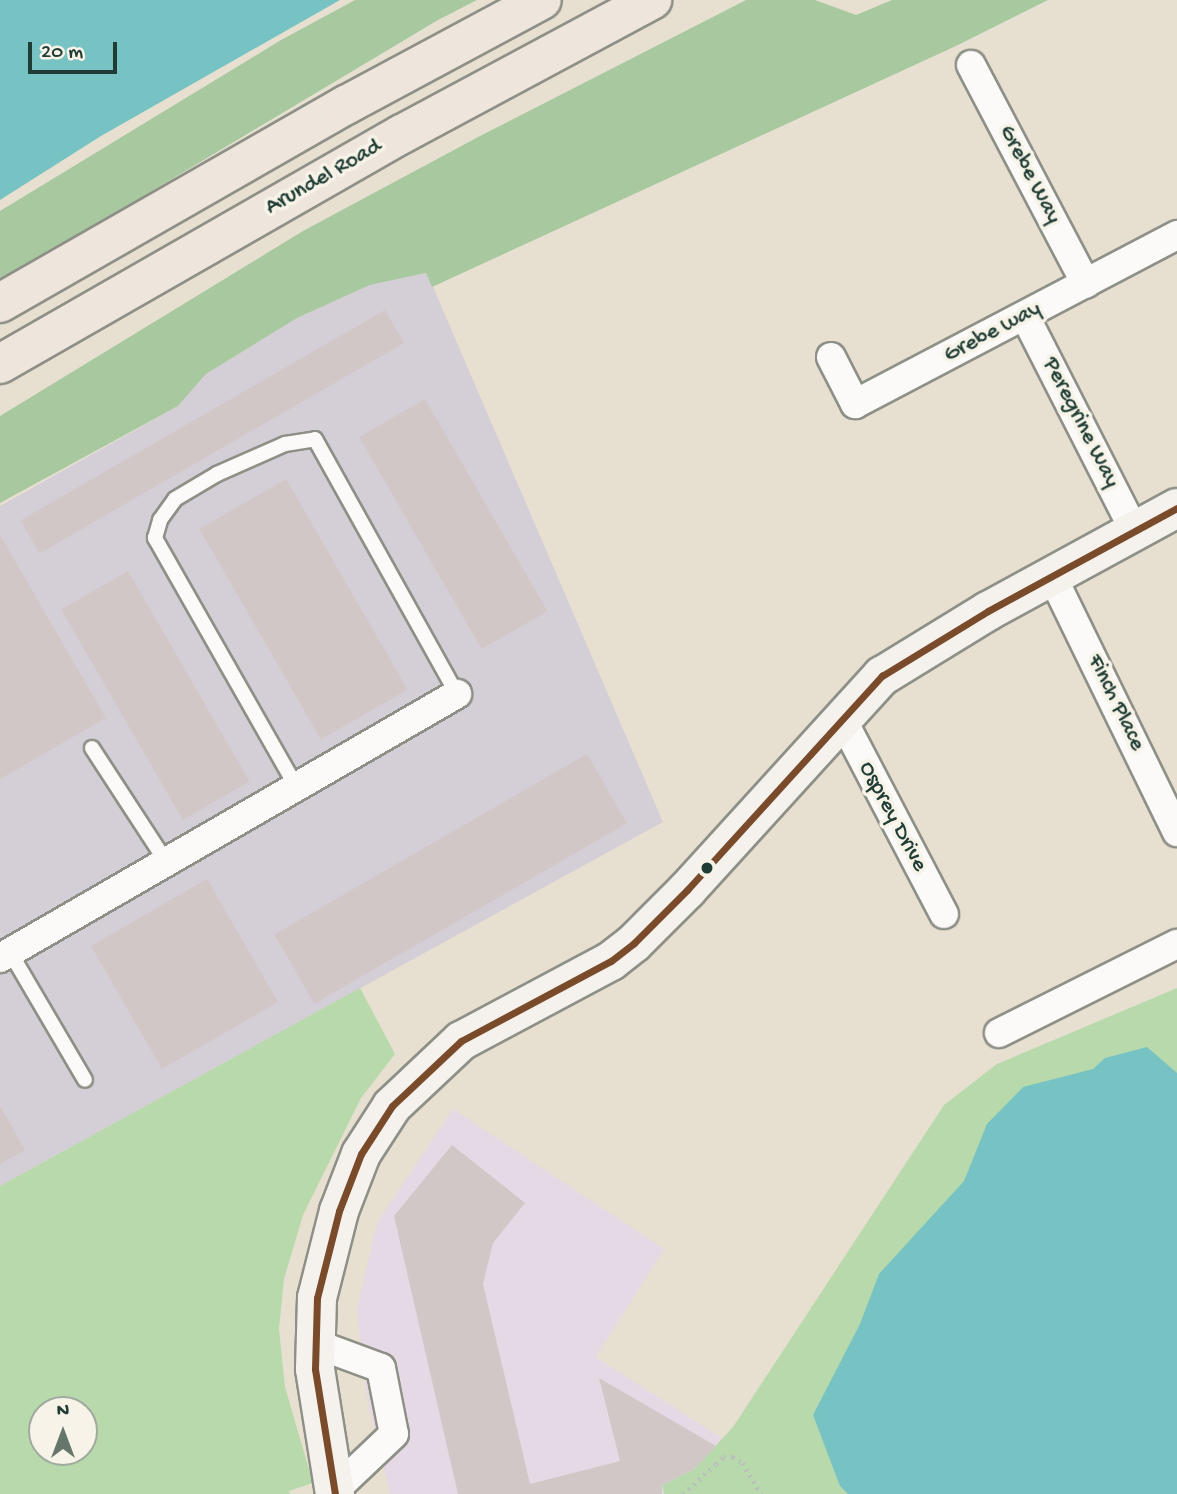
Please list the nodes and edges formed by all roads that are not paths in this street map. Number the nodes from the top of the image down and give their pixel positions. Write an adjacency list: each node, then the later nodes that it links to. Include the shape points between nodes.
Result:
1 (542, 0): 6 (highway)
2 (652, 0): 9 (highway, Arundel Road, via 390,140)
3 (971, 65): 5 (street, Grebe Way)
4 (1177, 235): 5 (street, Grebe way)
5 (1086, 284): 7 (street, Grebe way)
6 (0, 303)
7 (1025, 316): 8 (street, Grebe way, via 855,404); 11 (street, Peregrine Way)
8 (831, 357)
9 (0, 364)
10 (1177, 509): 11 (main road)
11 (1134, 530): 12 (main road)
12 (1052, 576): 14 (main road, via 882,676); 17 (street, Finch Place)
13 (457, 694): 16 (street); 16 (lane, via 315,439 285,444 217,474 175,499 160,520 155,538)
14 (842, 719): 19 (street, Osprey Drive); 24 (main road, via 634,943 611,961 461,1041 392,1106 361,1154 339,1211 317,1298)
15 (92, 748): 18 (lane)
16 (297, 788): 18 (street)
17 (1177, 832)
18 (167, 863): 21 (street)
19 (944, 914)
20 (1177, 944): 22 (street)
21 (5, 955): 23 (lane)
22 (999, 1033)
23 (85, 1080)
24 (316, 1344): 25 (main road, via 318,1405); 25 (street, via 381,1368 394,1434)
25 (335, 1492)

